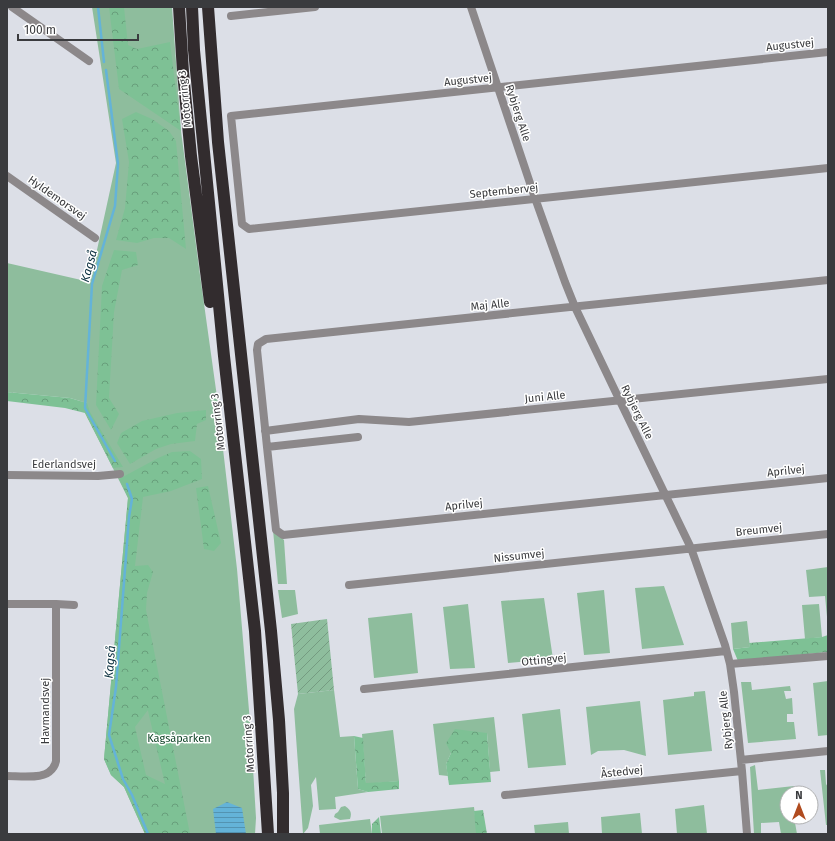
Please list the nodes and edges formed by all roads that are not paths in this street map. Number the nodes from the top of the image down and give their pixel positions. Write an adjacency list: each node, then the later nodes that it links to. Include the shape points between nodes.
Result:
1 (12, 7): 9 (street)
2 (179, 7): 18 (highway, via 192,156 211,303)
3 (192, 7): 18 (highway, Motorring 3, via 194,57)
4 (208, 7): 42 (highway, via 218,142 271,631)
5 (315, 7): 7 (street)
6 (471, 7): 10 (street, Rybjerg Alle)
7 (231, 16)
8 (828, 52): 10 (street, Augustvej)
9 (89, 61)
10 (498, 88): 11 (street, Augustvej, via 231,116); 14 (street, Rybjerg Alle)
11 (236, 166): 14 (street, Septembervej, via 242,224 249,229)
12 (828, 168): 14 (street, Septembervej)
13 (7, 176): 15 (street, Hyldemorsvej)
14 (535, 198): 17 (street, Rybjerg Alle)
15 (95, 238)
16 (828, 280): 17 (street, Maj Alle)
17 (576, 307): 20 (street, Rybjerg Alle); 21 (street, Maj Alle, via 266,339 258,344 257,350)
18 (224, 356): 44 (highway, Motorring 3, via 255,631)
19 (828, 379): 20 (street, Juni Alle)
20 (620, 401): 21 (street, Juni Alle, via 409,422 359,420); 27 (street, Rybjerg Alle)
21 (265, 431): 23 (street, Maj Alle)
22 (358, 437): 23 (street)
23 (267, 448): 27 (street, Aprilvej, via 276,530 284,535)
24 (120, 474): 25 (street, Ederlandsvej)
25 (7, 475)
26 (828, 478): 27 (street, Aprilvej)
27 (665, 495): 29 (street, Rybjerg Alle)
28 (828, 534): 29 (street, Breumvej)
29 (691, 548): 30 (street, Nissumvej); 34 (street, Rybjerg Alle)
30 (349, 585)
31 (7, 604): 32 (street)
32 (56, 604): 33 (street); 41 (street, Havmandsvej, via 56,761 54,768 41,776)
33 (74, 605)
34 (726, 651): 36 (street, Rybjerg Alle); 37 (street, Ottingvej)
35 (828, 656): 36 (street)
36 (730, 664): 39 (street, Rybjerg Alle)
37 (364, 689)
38 (828, 751): 39 (street)
39 (741, 760): 40 (street, Rybjerg Alle)
40 (742, 771): 43 (street, Åstedvej); 47 (street, Rybjerg Alle)
41 (7, 776)
42 (283, 793): 45 (highway); 46 (highway)
43 (505, 795)
44 (268, 834)
45 (283, 834)
46 (289, 834)
47 (747, 834)

